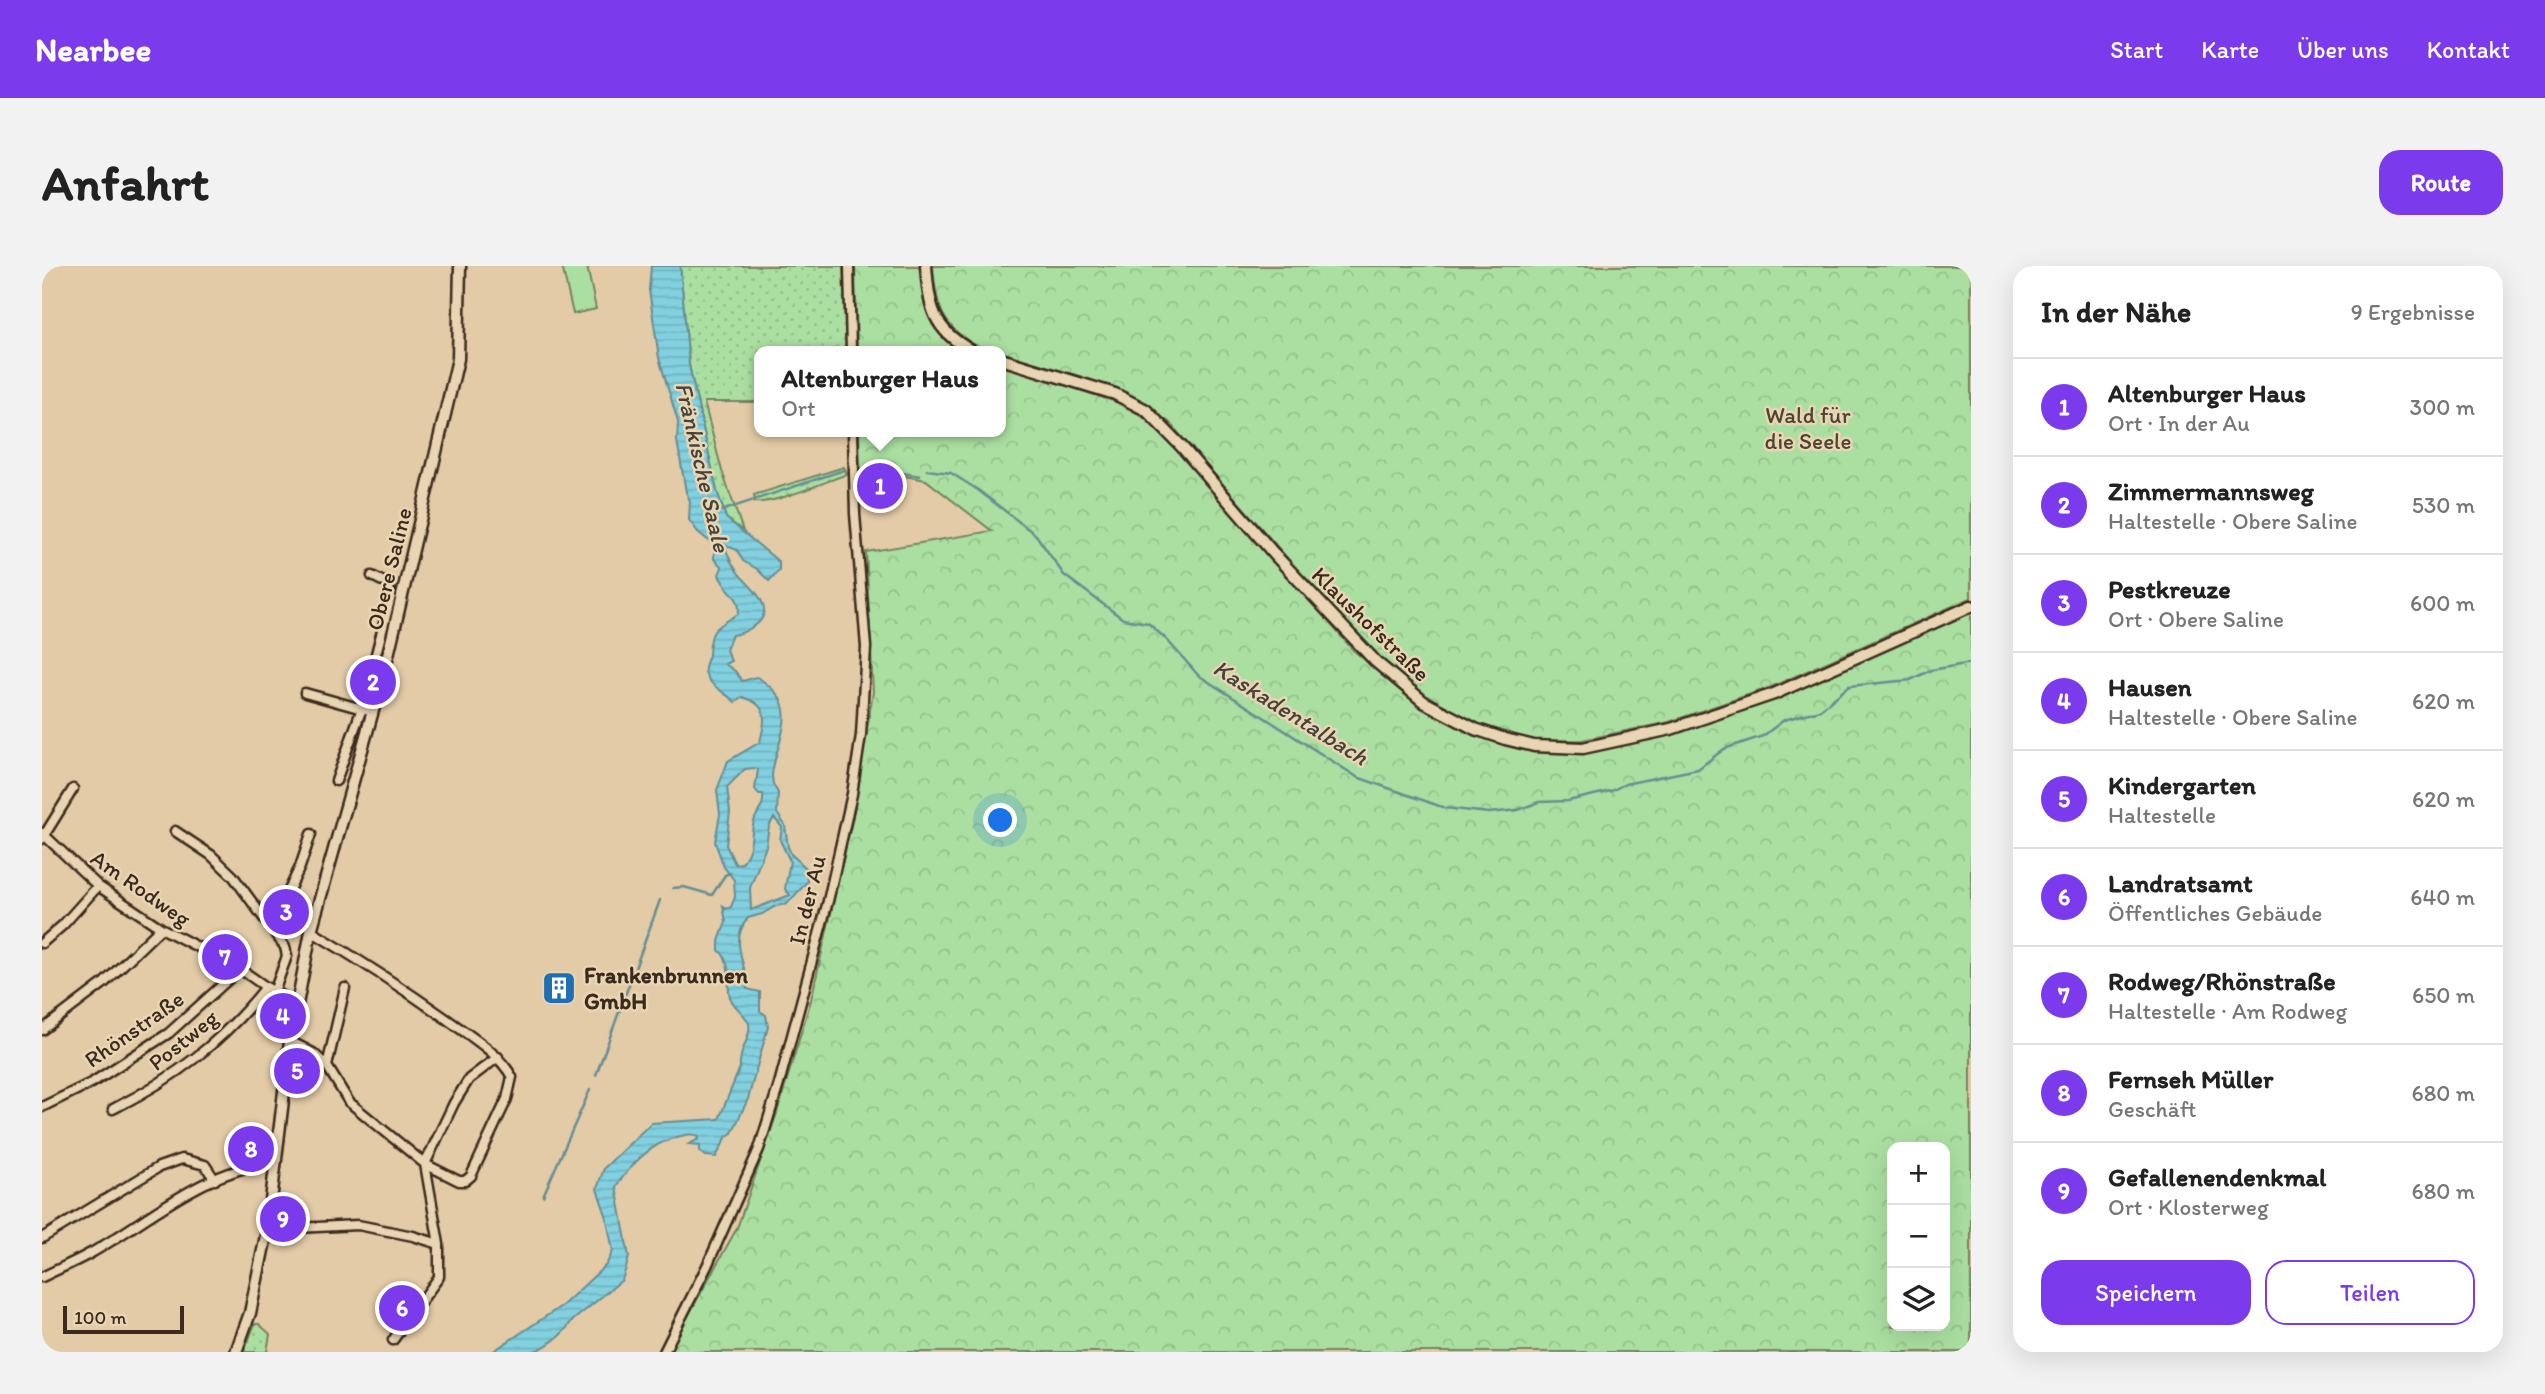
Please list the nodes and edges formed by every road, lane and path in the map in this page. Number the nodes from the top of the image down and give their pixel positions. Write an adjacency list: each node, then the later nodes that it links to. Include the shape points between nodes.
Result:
1 (460, 266): 12 (main road, Obere Saline, via 458,359)
2 (849, 266): 4 (street)
3 (926, 266): 5 (main road, via 928,300 940,325)
4 (851, 346)
5 (963, 346)
6 (1006, 361): 9 (main road, Klaushofstraße, via 1115,394 1146,410 1376,662 1424,702 1505,739 1534,746 1583,748 1671,729 1774,694)
7 (853, 437): 42 (street, In der Au, via 866,648 852,794 828,901 759,1149)
8 (372, 576): 11 (street, Obere Saline, via 388,584 391,596)
9 (1971, 606)
10 (305, 693): 11 (street)
11 (362, 708): 12 (street); 13 (street, Obere Saline)
12 (372, 712): 21 (main road, Obere Saline)
13 (336, 781)
14 (73, 789): 17 (street, Am Rodweg)
15 (175, 831): 20 (street, via 233,876)
16 (311, 834): 20 (street)
17 (43, 836): 18 (street, Am Rodweg)
18 (98, 886): 19 (street, Am Rodweg); 22 (street)
19 (161, 928): 23 (street, Am Rodweg); 27 (street, via 104,983)
20 (271, 928): 25 (street, via 287,956)
21 (312, 931): 26 (main road, Obere Saline); 29 (street)
22 (42, 943)
23 (240, 969): 25 (street, Am Rodweg); 31 (street, Rhönstraße, via 169,1033 93,1082)
24 (345, 988): 30 (street)
25 (270, 990): 26 (street, Am Rodweg); 32 (street, Postweg, via 190,1063)
26 (296, 1003): 28 (main road, Obere Saline)
27 (42, 1030)
28 (290, 1041): 30 (street); 33 (main road, Obere Saline)
29 (498, 1057): 34 (street, via 469,1079); 34 (street, via 512,1077 508,1099 471,1176 459,1181)
30 (327, 1066): 34 (street, via 349,1102)
31 (42, 1107)
32 (113, 1109)
33 (275, 1164): 35 (street, via 256,1164); 36 (main road, Obere Saline)
34 (425, 1164): 38 (street)
35 (215, 1180): 37 (street, via 205,1165 182,1159 159,1167); 39 (street)
36 (268, 1226): 38 (street, via 358,1225); 41 (main road, Obere Saline, via 250,1313)
37 (42, 1238)
38 (439, 1244): 40 (street, via 439,1277)
39 (42, 1277)
40 (393, 1340)
41 (236, 1352)
42 (664, 1352)

